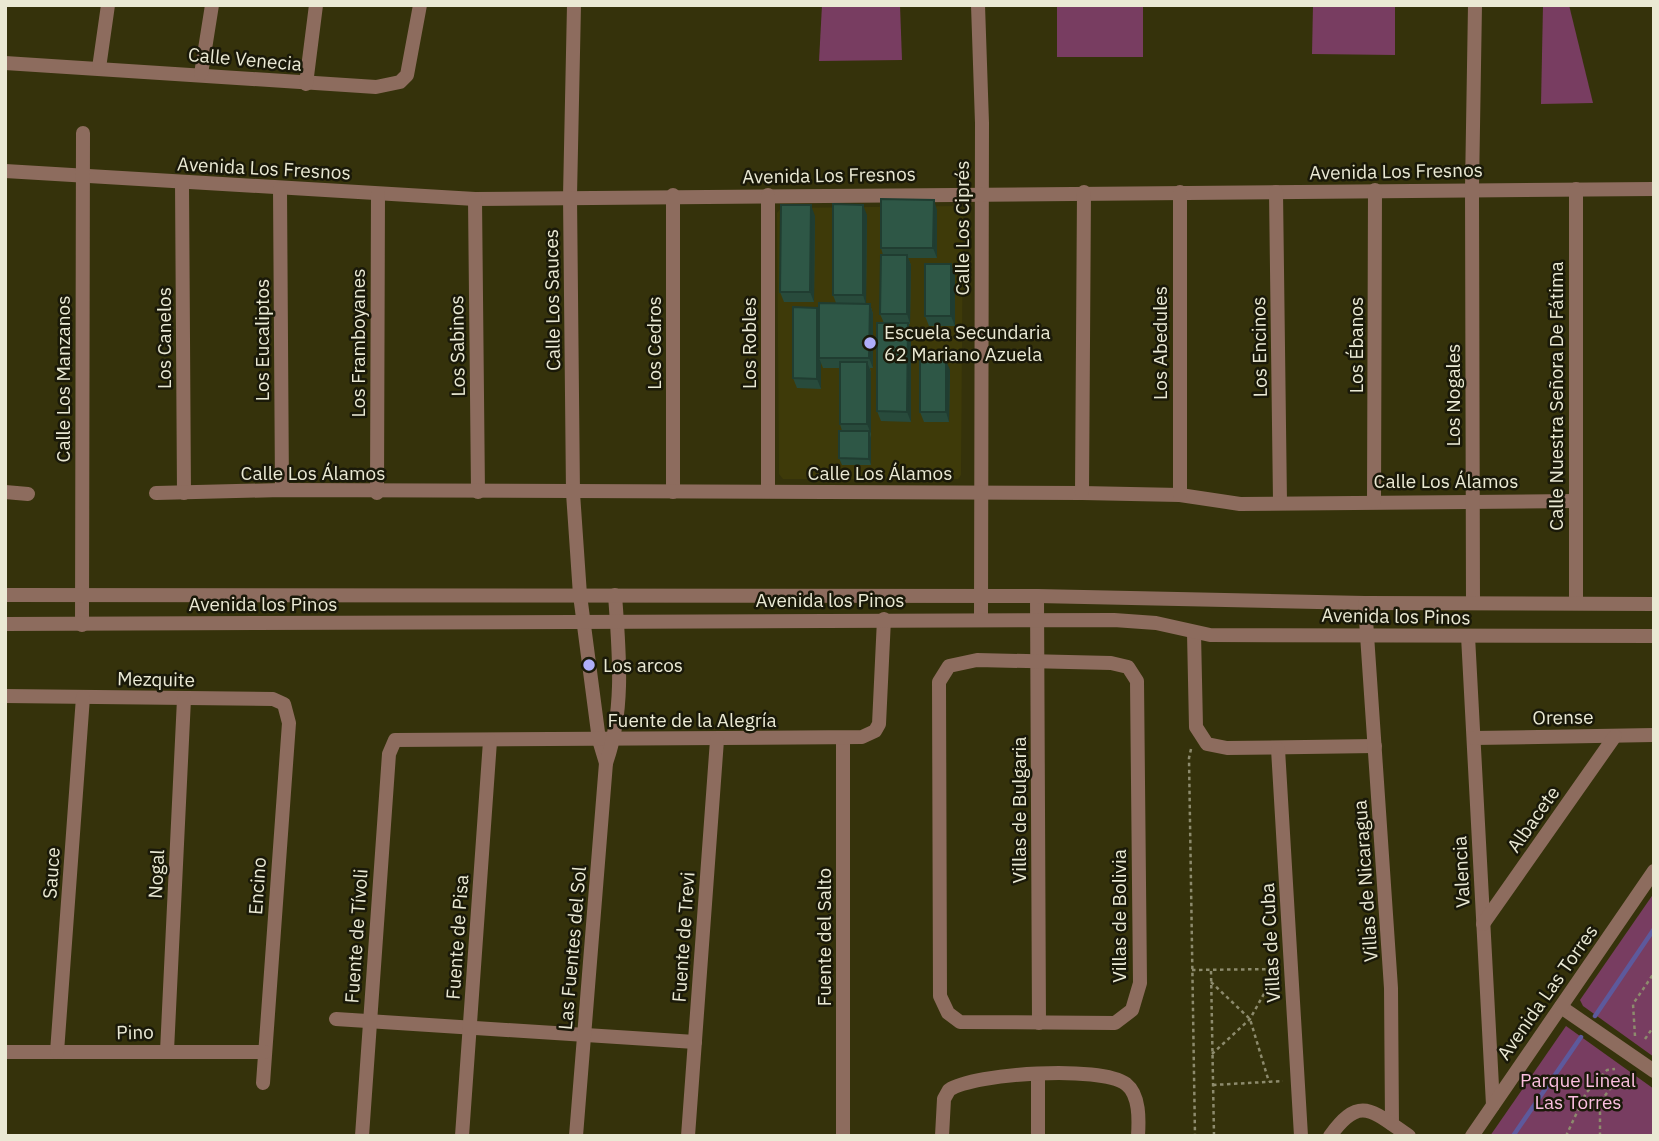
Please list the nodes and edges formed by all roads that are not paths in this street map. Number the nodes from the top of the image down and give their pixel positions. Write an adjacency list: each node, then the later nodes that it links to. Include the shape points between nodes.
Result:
1 (108, 5): 9 (street)
2 (212, 5): 10 (street)
3 (316, 5): 11 (street)
4 (421, 5): 11 (street, Calle Venecia, via 410,65 400,82 376,88)
5 (574, 5): 28 (street, Calle Los Sauces)
6 (978, 5): 24 (street, Calle Los Ciprés)
7 (1475, 5): 16 (street, Los Nogales)
8 (5, 63): 9 (street, Calle Venecia)
9 (99, 68): 10 (street, Calle Venecia)
10 (201, 74): 11 (street, Calle Venecia)
11 (306, 84)
12 (83, 133): 14 (street, Calle Los Manzanos)
13 (5, 171): 14 (street, Avenida Los Fresnos)
14 (82, 175): 15 (street, Avenida Los Fresnos); 50 (street, Calle Los Manzanos)
15 (181, 183): 17 (street, Avenida Los Fresnos); 37 (street, Los Canelos)
16 (1472, 188): 18 (street, Avenida Los Fresnos); 20 (street, Avenida Los Fresnos); 43 (street, Los Nogales)
17 (280, 189): 25 (street, Avenida Los Fresnos); 30 (street, Los Eucaliptos)
18 (1576, 189): 19 (street, Avenida Los Fresnos); 45 (street, Calle Nuestra Señora De Fátima)
19 (1654, 189)
20 (1375, 190): 23 (street, Avenida Los Fresnos); 44 (street, Los Ébanos)
21 (1084, 192): 22 (street, Avenida Los Fresnos); 24 (street, Avenida Los Fresnos); 40 (street)
22 (1180, 192): 23 (street, Avenida Los Fresnos); 42 (street, Los Abedules)
23 (1276, 192): 46 (street, Los Encinos)
24 (982, 193): 27 (street, Avenida Los Fresnos); 35 (street, Calle Los Ciprés)
25 (378, 194): 29 (street, Avenida Los Fresnos); 38 (street, Los Framboyanes)
26 (673, 195): 27 (street, Avenida Los Fresnos); 28 (street, Avenida Los Fresnos); 34 (street, Los Cedros)
27 (768, 195): 31 (street, Los Robles)
28 (570, 196): 29 (street, Avenida Los Fresnos); 39 (street, Calle Los Sauces)
29 (475, 199): 33 (street, Los Sabinos)
30 (282, 490): 37 (street, Calle Los Álamos); 38 (street, Calle Los Álamos)
31 (768, 491): 34 (street, Calle Los Álamos); 35 (street, Calle Los Álamos)
32 (5, 492): 41 (street)
33 (478, 492): 38 (street, Calle Los Álamos); 39 (street, Calle Los Álamos)
34 (673, 492): 39 (street, Calle Los Álamos)
35 (981, 492): 40 (street, Calle Los Álamos); 53 (street, Calle Los Ciprés)
36 (156, 493): 37 (street, Calle Los Álamos)
37 (184, 493)
38 (377, 493)
39 (573, 493): 48 (street, Calle Los Sauces)
40 (1082, 493): 42 (street, Calle Los Álamos)
41 (28, 494)
42 (1180, 495): 46 (street, Calle Los Álamos, via 1213,502)
43 (1473, 500): 44 (street, Calle Los Álamos); 45 (street, Calle Los Álamos); 54 (street, Los Nogales)
44 (1374, 501): 46 (street, Calle Los Álamos)
45 (1575, 501): 56 (street, Calle Nuestra Señora De Fátima)
46 (1280, 502)
47 (5, 595): 50 (street, Avenida los Pinos)
48 (580, 595): 49 (street, Avenida los Pinos); 51 (street, Avenida los Pinos); 58 (street, Calle Los Sauces)
49 (615, 595): 53 (street, Avenida los Pinos); 59 (street, Las Fuentes del Sol)
50 (82, 596): 51 (street, Avenida los Pinos); 65 (street, Calle Los Manzanos)
51 (328, 596): 63 (street)
52 (1037, 596): 53 (street, Avenida los Pinos); 55 (street, Avenida los Pinos); 62 (street, Villas de Bulgaria)
53 (980, 597): 61 (street, Calle Los Ciprés)
54 (1473, 602): 55 (street, Avenida los Pinos); 56 (street, Avenida los Pinos)
55 (1365, 603): 67 (street, Villas de Nicaragua)
56 (1576, 603): 57 (street, Avenida los Pinos)
57 (1654, 604)
58 (583, 620): 59 (street, Avenida los Pinos); 63 (street, Avenida los Pinos); 80 (street, Las Fuentes del Sol)
59 (617, 620): 60 (street, Avenida los Pinos); 80 (street, Las Fuentes del Sol, via 619,657)
60 (884, 620): 61 (street, Avenida los Pinos); 77 (street, Fuente de la Alegría, via 879,724 868,735)
61 (981, 620): 62 (street, Avenida los Pinos)
62 (1038, 620): 66 (street, Avenida los Pinos, via 1156,623); 70 (street, Villas de Bulgaria)
63 (328, 622): 65 (street, Avenida los Pinos)
64 (5, 624): 65 (street, Avenida los Pinos)
65 (82, 625)
66 (1194, 633): 67 (street, Avenida los Pinos); 84 (street, via 1196,727 1201,739 1216,748)
67 (1367, 635): 68 (street, Avenida los Pinos); 83 (street, Villas de Nicaragua)
68 (1468, 636): 69 (street, Avenida los Pinos); 78 (street, Valencia)
69 (1654, 636)
70 (1038, 661): 90 (street, Villas de Bulgaria); 90 (street, Villas de Bolivia, via 1111,663 1128,667 1137,681 1140,983 1132,1010 1115,1023); 90 (street, Villas de Bolivia, via 957,662 943,672 939,682 939,977 940,996 948,1013 960,1022)
71 (5, 696): 72 (street, Mezquite)
72 (83, 697): 73 (street, Mezquite); 96 (street, Sauce)
73 (184, 699): 74 (street, Mezquite, via 273,699 284,704); 94 (street, Nogal)
74 (289, 723): 97 (street, Encino)
75 (1654, 735): 76 (street, Orense)
76 (1615, 736): 78 (street, Orense); 86 (street, Albacete)
77 (843, 738): 81 (street, Fuente de la Alegría); 107 (street, Fuente del Salto)
78 (1474, 738): 86 (street, Valencia)
79 (395, 740): 82 (street, Fuente de la Alegría); 89 (street, Fuente de Tívoli, via 389,754)
80 (607, 740): 81 (street, Fuente de la Alegría); 82 (street, Fuente de la Alegría); 92 (street, Las Fuentes del Sol)
81 (717, 740): 93 (street, Fuente de Trevi)
82 (490, 741): 91 (street, Fuente de Pisa)
83 (1375, 746): 84 (street); 102 (street, Villas de Nicaragua, via 1391,988)
84 (1278, 749): 111 (street, Villas de Cuba)
85 (1654, 871): 87 (street, Avenida Las Torres)
86 (1483, 924): 101 (street, Valencia)
87 (1561, 1007): 98 (street); 101 (street, Avenida Las Torres)
88 (335, 1018): 89 (street)
89 (369, 1020): 91 (street); 103 (street, Fuente de Tívoli)
90 (1039, 1023)
91 (470, 1025): 92 (street); 104 (street, Fuente de Pisa)
92 (584, 1034): 93 (street); 105 (street, Las Fuentes del Sol)
93 (695, 1042): 106 (street, Fuente de Trevi)
94 (166, 1051): 96 (street, Pino); 97 (street, Pino)
95 (5, 1052): 96 (street, Pino)
96 (57, 1052)
97 (265, 1052): 100 (street, Encino)
98 (1654, 1071)
99 (1038, 1075): 108 (street, via 958,1084 944,1099); 109 (street); 110 (street, via 1100,1075 1126,1085 1134,1095)
100 (263, 1083)
101 (1493, 1105): 114 (street, Avenida Las Torres)
102 (1392, 1124): 112 (street, via 1356,1110 1345,1115); 113 (street)
103 (362, 1136)
104 (462, 1136)
105 (576, 1136)
106 (688, 1136)
107 (843, 1136)
108 (942, 1136)
109 (1038, 1136)
110 (1138, 1136)
111 (1301, 1136)
112 (1330, 1136)
113 (1409, 1136)
114 (1472, 1136)

